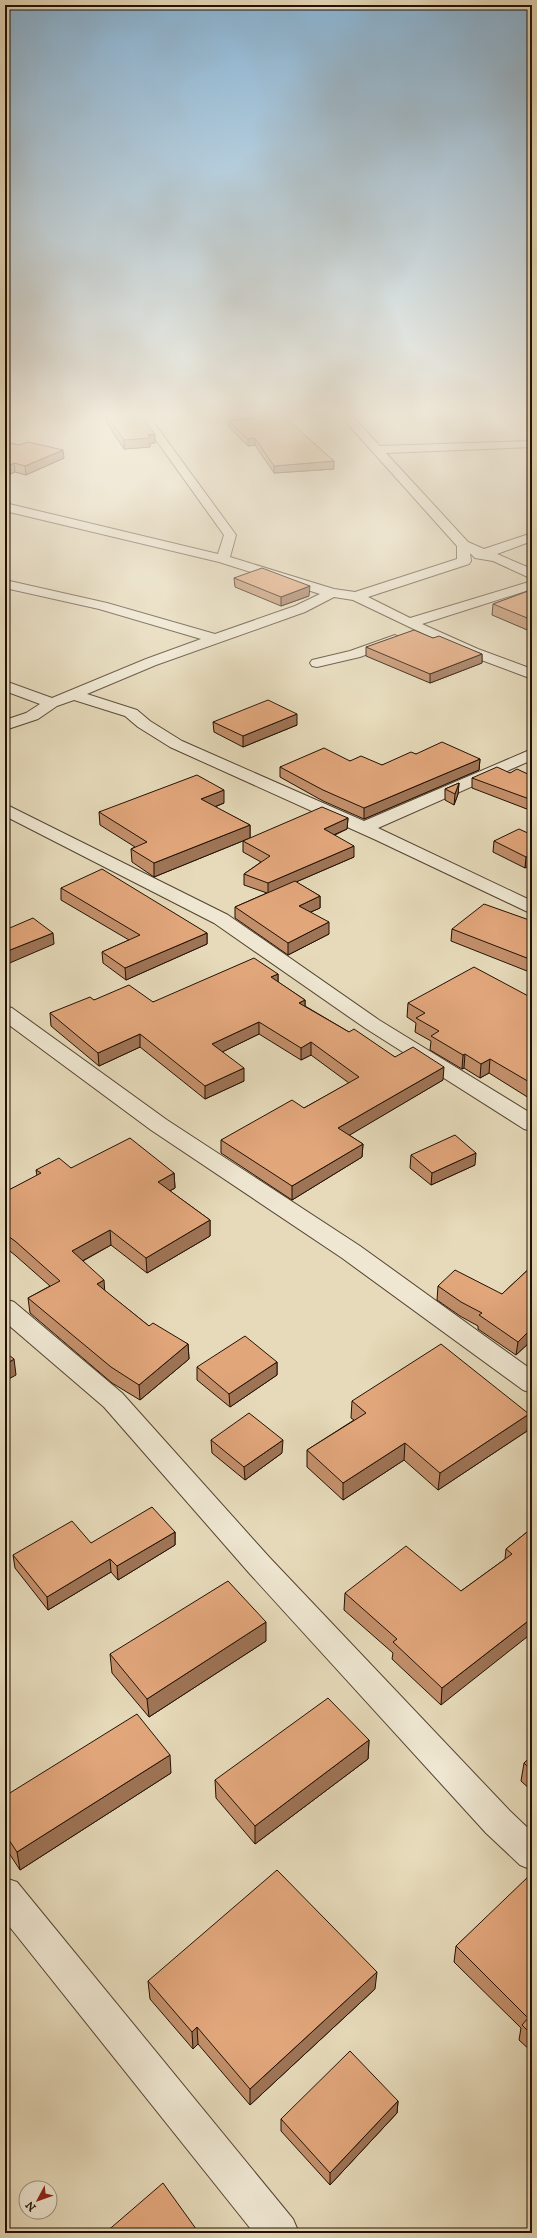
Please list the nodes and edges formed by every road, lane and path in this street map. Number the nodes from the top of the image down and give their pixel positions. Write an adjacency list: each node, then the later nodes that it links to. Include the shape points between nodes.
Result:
1 (45, 516): 7 (street)
2 (217, 516): 7 (street, via 230,535)
3 (437, 516): 5 (street)
4 (532, 537): 6 (street)
5 (463, 545): 6 (street); 8 (street)
6 (483, 554): 8 (street); 9 (street, via 501,558)
7 (224, 559): 12 (street)
8 (464, 561): 13 (street)
9 (532, 575)
10 (5, 584): 16 (street, via 102,606)
11 (532, 585): 14 (street)
12 (332, 593): 13 (street); 16 (street, via 300,609)
13 (356, 596): 14 (street)
14 (409, 623): 15 (street)
15 (422, 629): 17 (street, via 355,654); 18 (street)
16 (216, 639): 20 (street, via 151,662)
17 (317, 663)
18 (532, 674)
19 (5, 686): 21 (street)
20 (75, 695): 21 (street); 25 (street, via 132,713 144,724 176,744)
21 (52, 703): 22 (street, via 32,716)
22 (5, 726)
23 (532, 754): 25 (street)
24 (5, 809): 28 (street, via 221,919 372,1024)
25 (363, 828): 26 (street)
26 (532, 908)
27 (5, 1012): 30 (street, via 159,1126 351,1252)
28 (532, 1124)
29 (5, 1308): 31 (street, via 113,1400 260,1566 498,1822)
30 (532, 1383)
31 (532, 1854)
32 (5, 1894): 33 (street)
33 (279, 2233)

